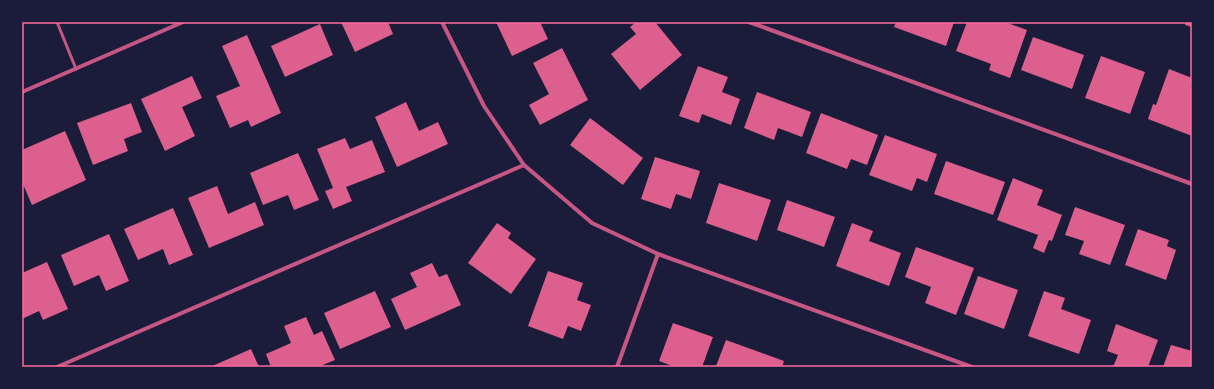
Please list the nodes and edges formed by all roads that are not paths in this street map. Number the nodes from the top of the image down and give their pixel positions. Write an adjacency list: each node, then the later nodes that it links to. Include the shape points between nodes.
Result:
1 (57, 22): 5 (lane)
2 (183, 22): 5 (street)
3 (442, 22): 7 (street, via 484,106)
4 (749, 22): 8 (street)
5 (76, 69): 6 (street)
6 (22, 92)
7 (524, 165): 9 (street, via 592,223); 10 (street)
8 (1192, 184)
9 (658, 254): 11 (street); 12 (street)
10 (57, 367)
11 (617, 367)
12 (972, 367)

